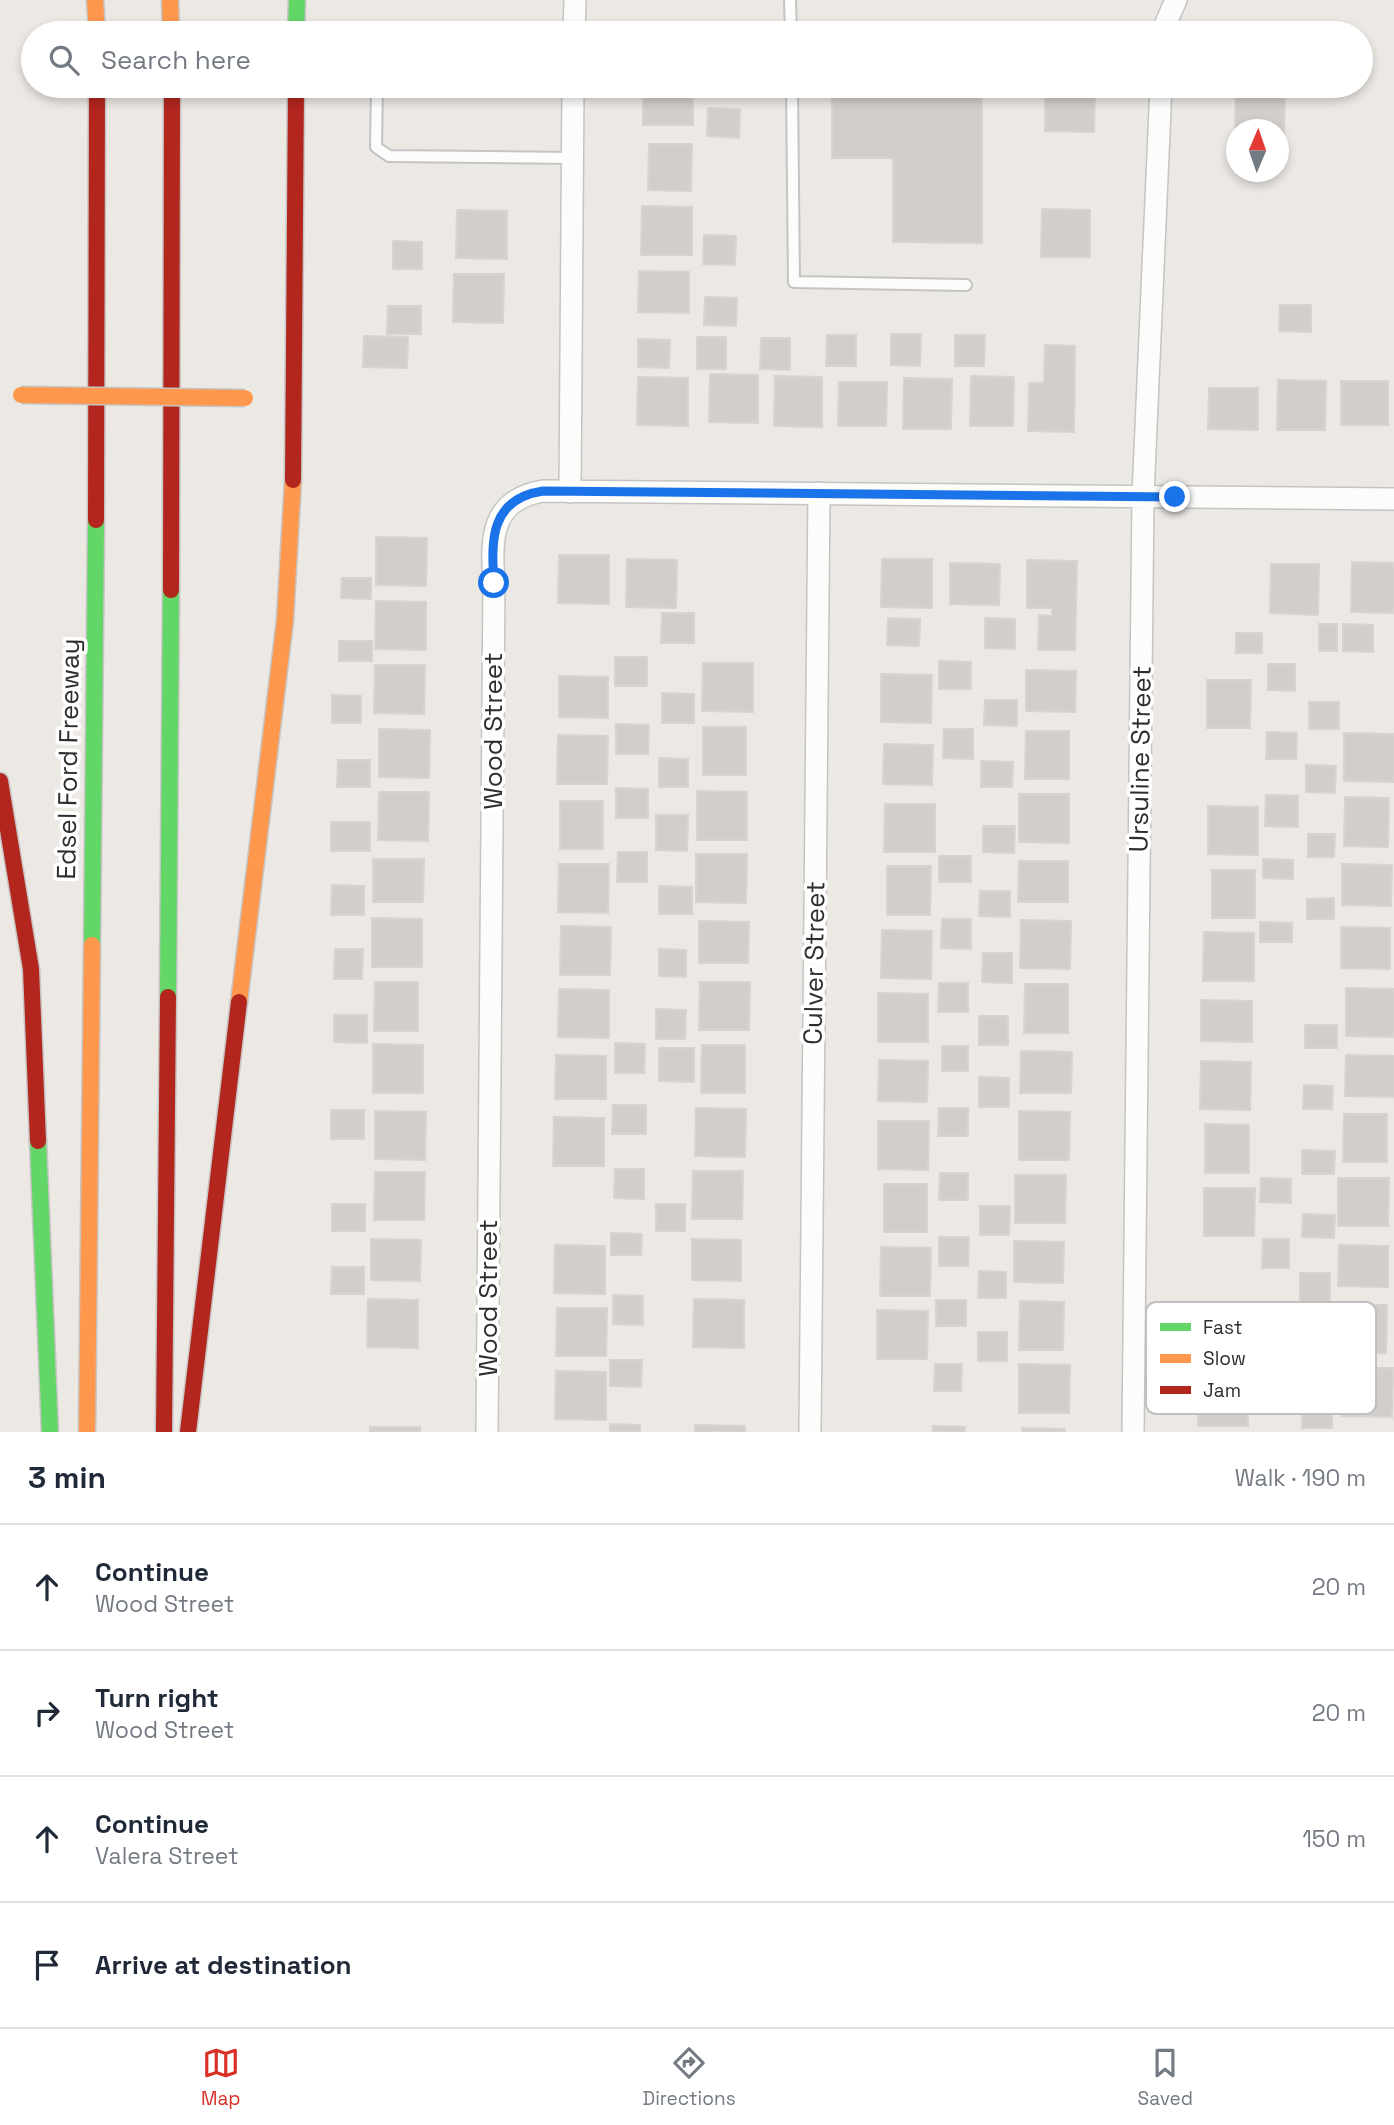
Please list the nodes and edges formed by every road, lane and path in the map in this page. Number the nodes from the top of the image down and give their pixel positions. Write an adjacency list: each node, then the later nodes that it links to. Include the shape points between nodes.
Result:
1 (95, 0): 7 (highway)
2 (170, 0): 8 (highway)
3 (297, 0): 9 (highway)
4 (575, 0): 10 (street)
5 (790, 0): 11 (lane)
6 (1176, 0): 12 (street)
7 (96, 21)
8 (171, 21)
9 (296, 21)
10 (574, 21)
11 (791, 21)
12 (1167, 21)
13 (97, 98): 32 (highway, Edsel Ford Freeway)
14 (172, 98): 33 (highway)
15 (296, 98): 22 (highway)
16 (377, 98): 20 (lane, via 376,147 389,156)
17 (573, 98): 20 (street)
18 (792, 98): 21 (lane, via 794,282)
19 (1160, 98): 28 (street, Ursuline Street)
20 (573, 159): 26 (street)
21 (966, 285)
22 (294, 359): 23 (highway); 34 (highway, via 293,523 285,620)
23 (278, 380)
24 (13, 393): 25 (highway, bridge)
25 (252, 396)
26 (570, 492): 27 (street, Wood Street); 35 (street, Wood Street, via 543,491 522,497 506,509 493,534)
27 (819, 494): 28 (street, Wood Street); 36 (street, Culver Street)
28 (1143, 496): 29 (street, Wood Street); 37 (street, Ursuline Street)
29 (1394, 499)
30 (0, 781): 31 (highway, via 31,969)
31 (50, 1432)
32 (87, 1432)
33 (164, 1432)
34 (188, 1432)
35 (487, 1432)
36 (810, 1432)
37 (1133, 1432)

